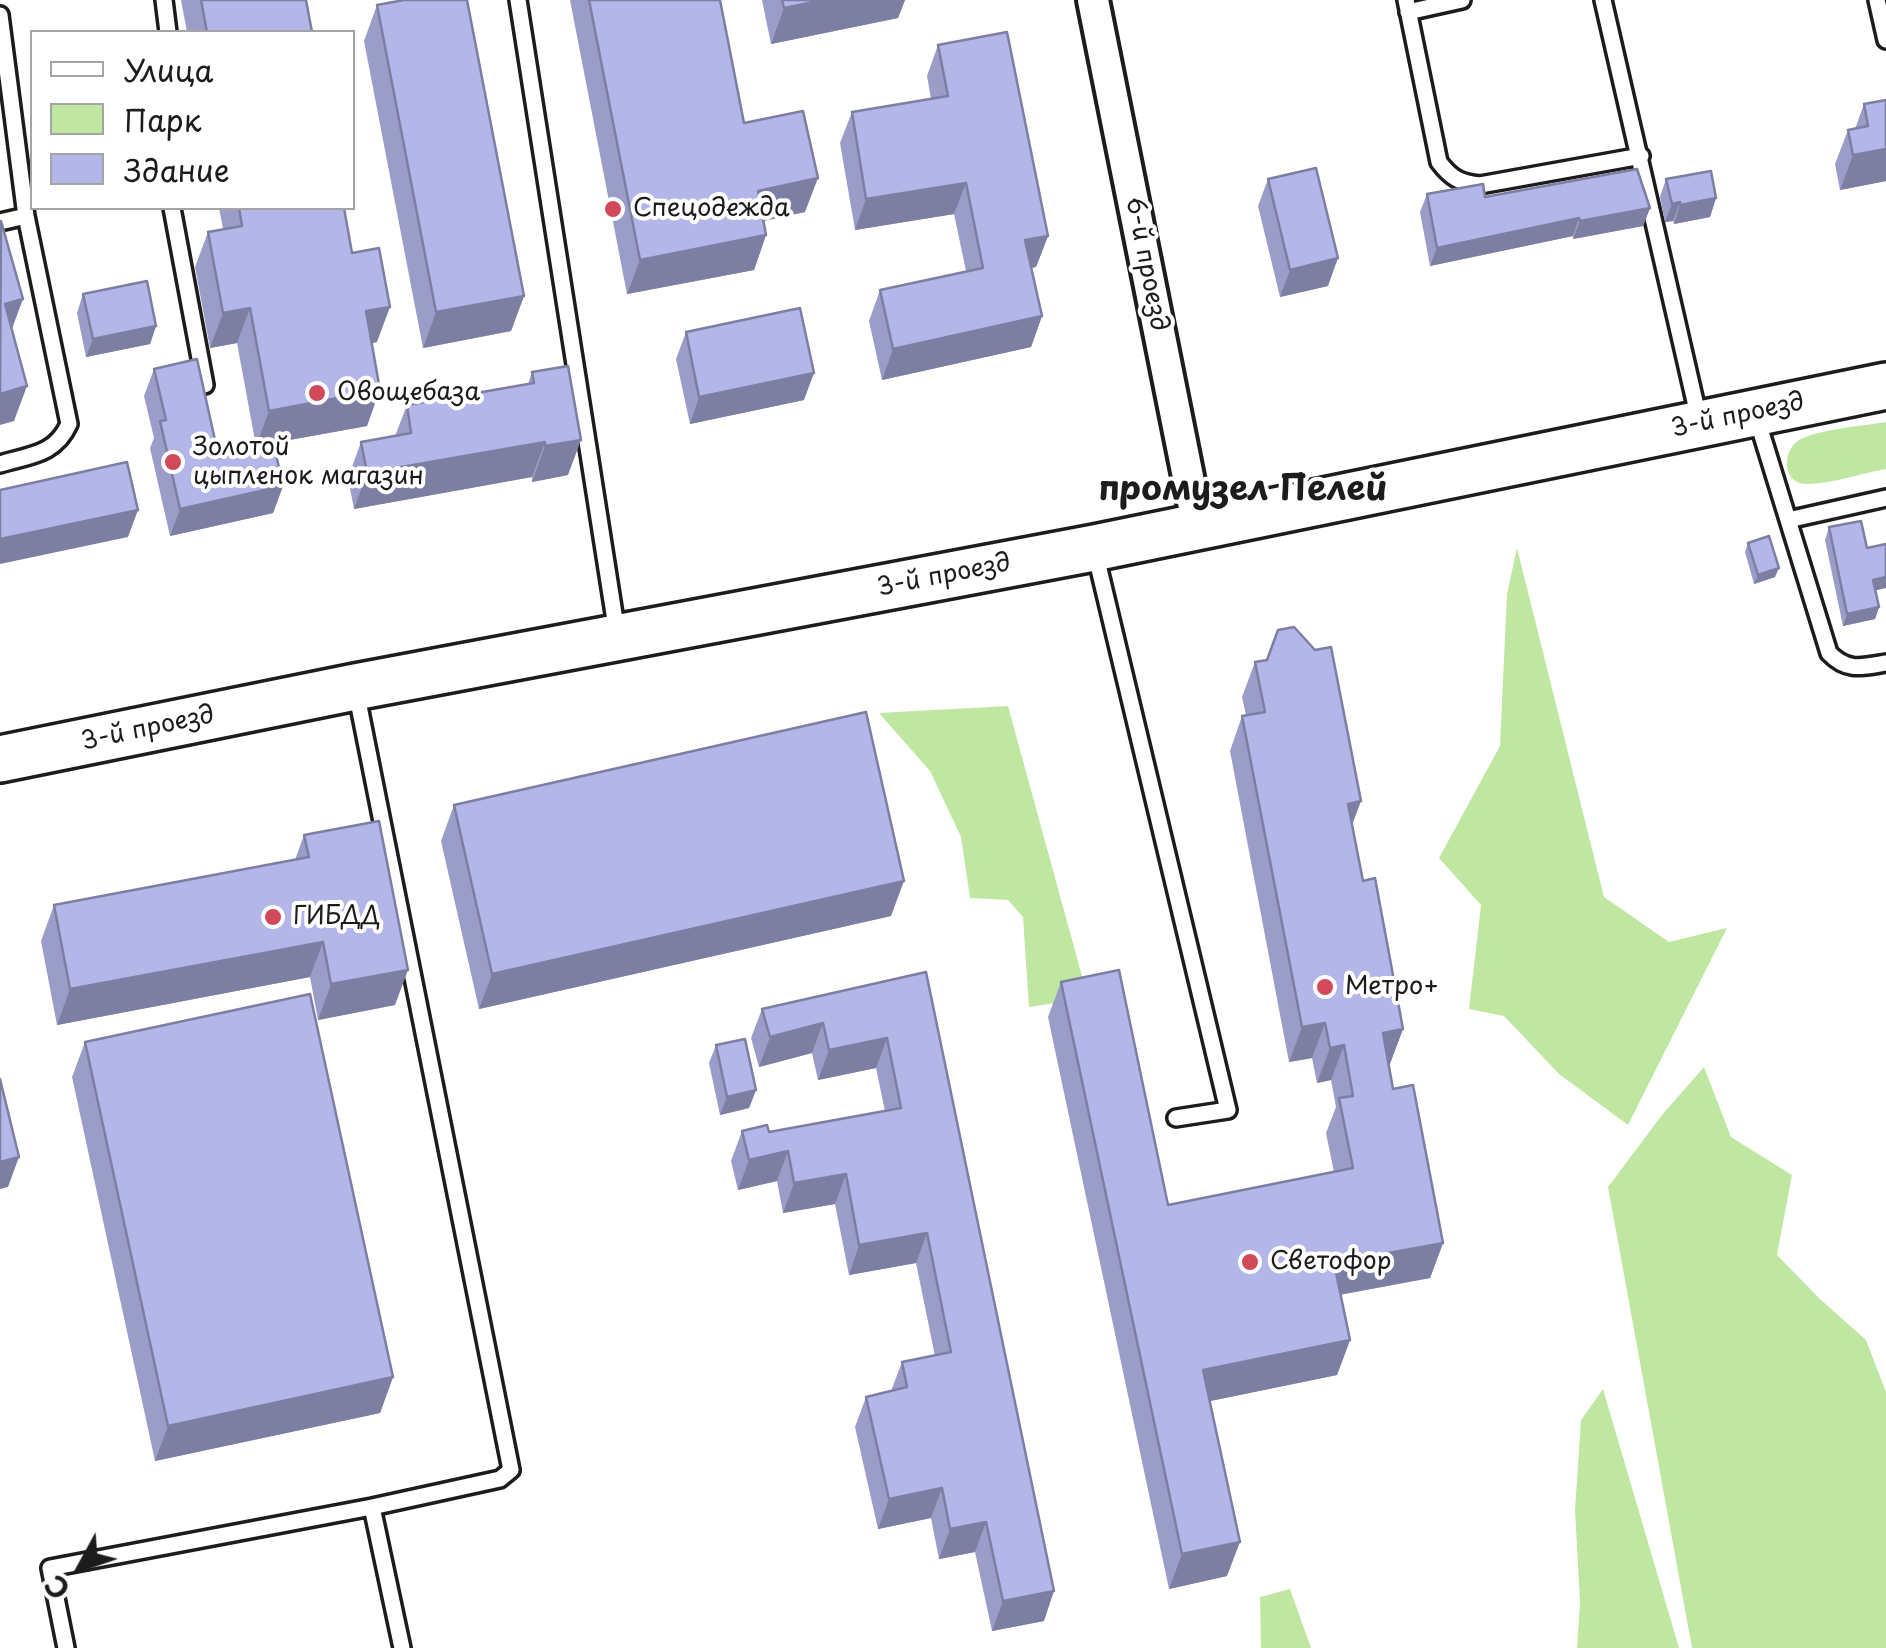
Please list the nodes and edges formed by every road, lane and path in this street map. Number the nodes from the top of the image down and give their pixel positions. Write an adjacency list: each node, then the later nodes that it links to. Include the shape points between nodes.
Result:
1 (164, 0): 9 (lane)
2 (518, 0): 25 (lane)
3 (1093, 0): 23 (street, 6-й проезд)
4 (1462, 0): 7 (lane)
5 (1603, 0): 12 (lane)
6 (1877, 0): 10 (lane)
7 (1407, 6): 12 (lane, via 1439,162 1449,176 1480,185)
8 (0, 15): 11 (lane)
9 (168, 30)
10 (1886, 40)
11 (3, 45): 14 (lane)
12 (1641, 156): 19 (lane)
13 (172, 210): 16 (lane)
14 (26, 216): 15 (lane); 20 (lane, via 69,424 62,440 46,451)
15 (0, 222)
16 (205, 385)
17 (1886, 386): 18 (street, 3-й проезд)
18 (1755, 412): 19 (street, 3-й проезд); 22 (lane)
19 (1700, 423): 23 (street, 3-й проезд)
20 (0, 464)
21 (1886, 498): 22 (lane)
22 (1788, 520): 26 (lane, via 1829,654 1854,668)
23 (1198, 527): 24 (street, 3-й проезд)
24 (1094, 548): 25 (street, 3-й проезд); 29 (lane, via 1228,1110)
25 (618, 637): 27 (street, 3-й проезд)
26 (1886, 662)
27 (355, 687): 28 (street, 3-й проезд); 30 (lane, via 511,1470 500,1479)
28 (0, 760)
29 (1176, 1118)
30 (372, 1508): 31 (lane, via 50,1568); 32 (lane)
31 (66, 1648)
32 (402, 1648)

